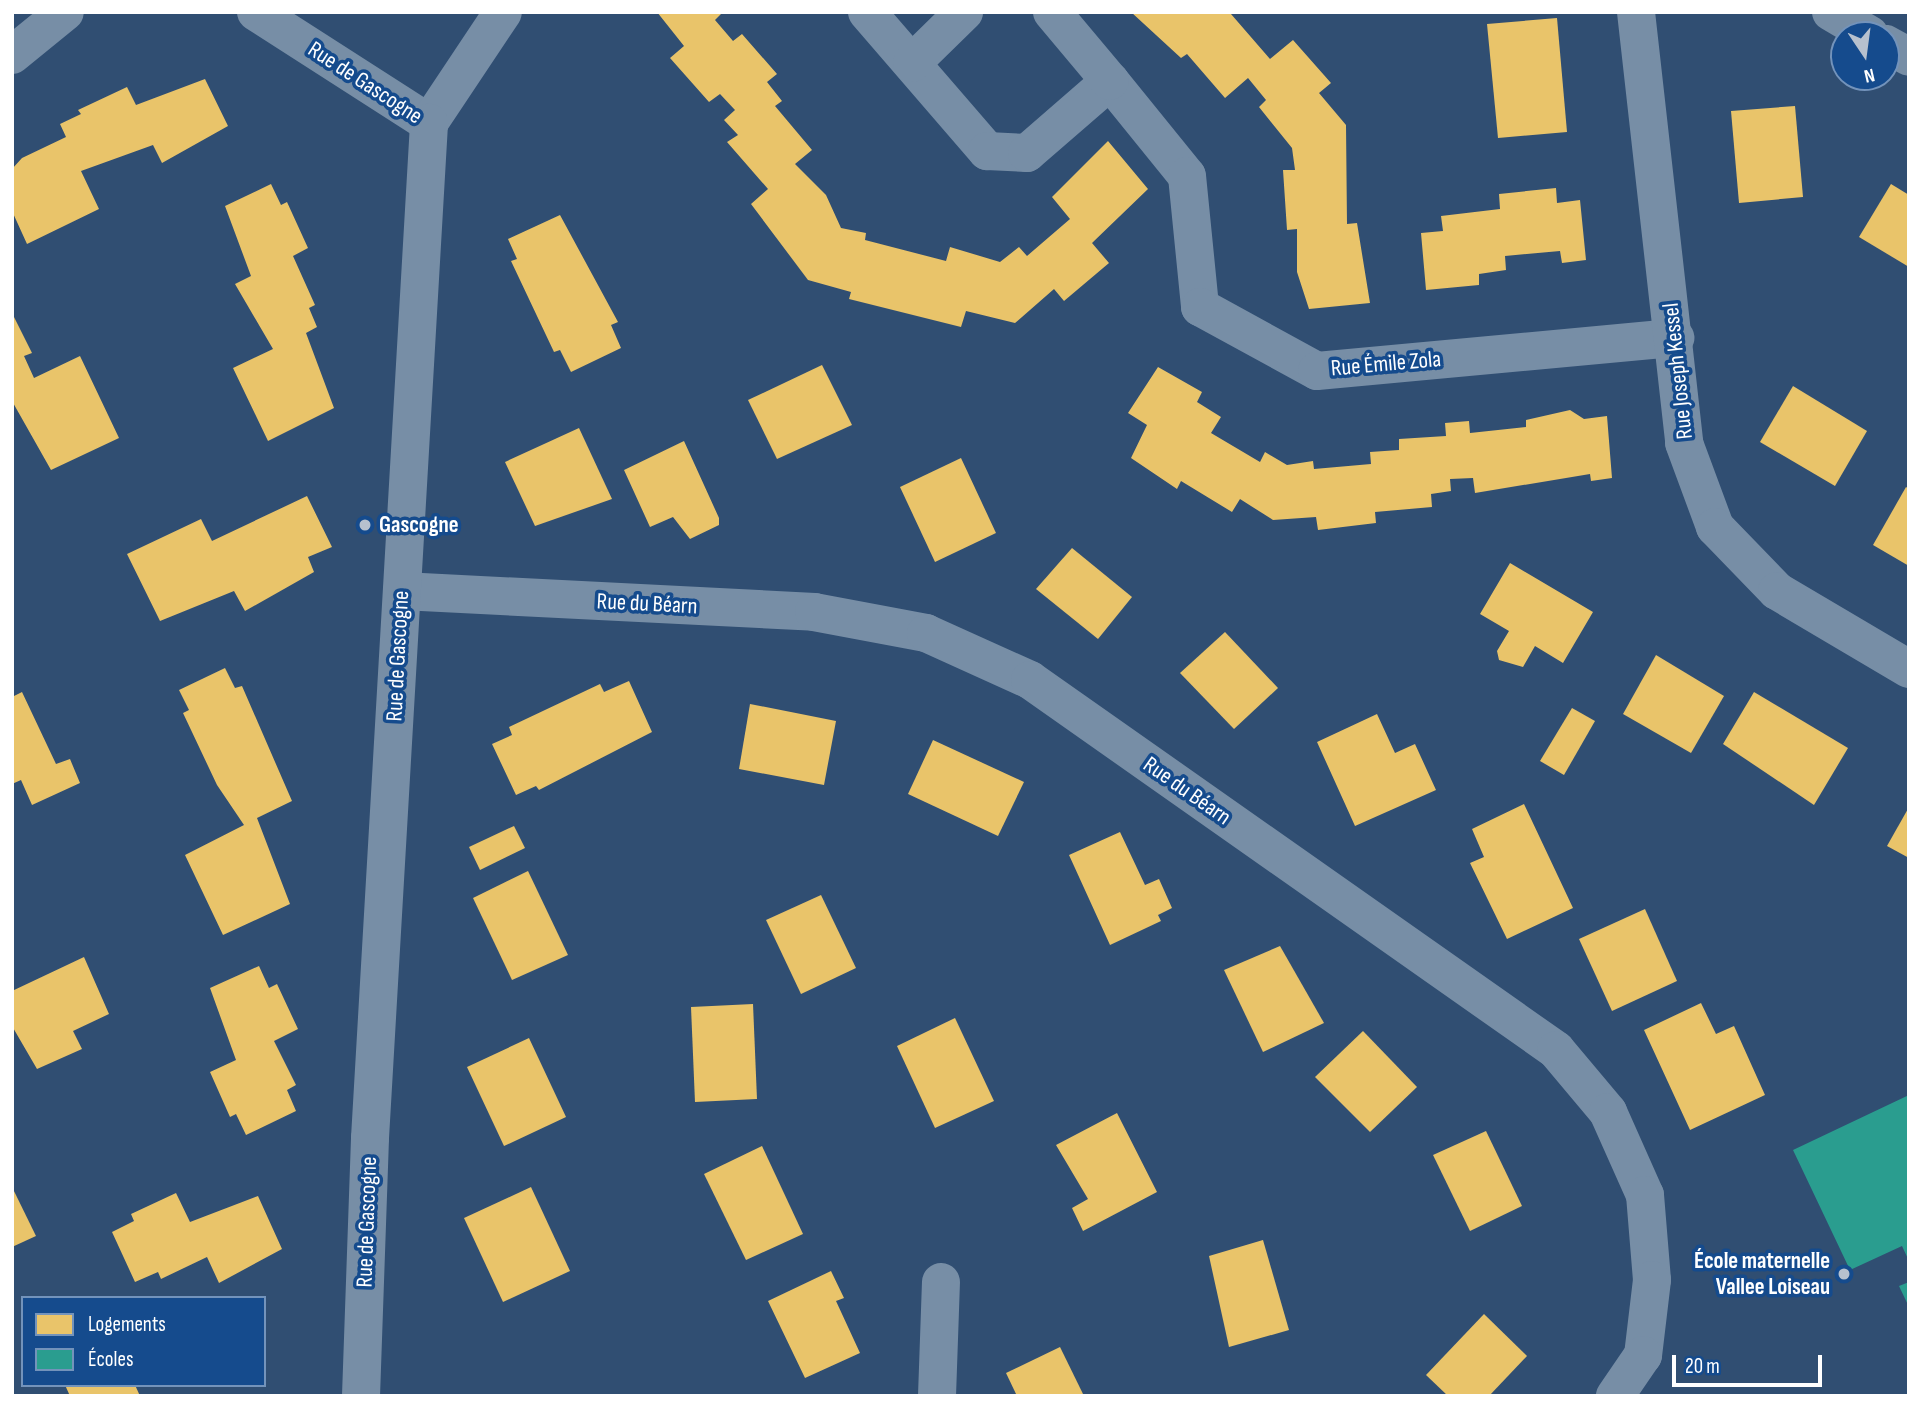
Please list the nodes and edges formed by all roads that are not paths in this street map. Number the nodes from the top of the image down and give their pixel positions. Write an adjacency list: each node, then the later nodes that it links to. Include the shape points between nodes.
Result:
1 (65, 12): 10 (street)
2 (256, 12): 13 (street, Rue de Gascogne)
3 (503, 12): 13 (street)
4 (867, 12): 11 (street)
5 (964, 12): 11 (street)
6 (1052, 12): 12 (street, Rue Émile Zola)
7 (1636, 12): 14 (street, Rue Joseph Kessel)
8 (1831, 12): 9 (street)
9 (1846, 21)
10 (12, 55)
11 (912, 63): 12 (street, via 987,151 1027,153)
12 (1110, 81): 14 (street, Rue Émile Zola, via 1187,176 1200,307 1317,371)
13 (429, 123): 15 (street, Rue de Gascogne)
14 (1675, 338): 16 (street, Rue Joseph Kessel, via 1684,443 1715,527 1777,591)
15 (402, 592): 18 (street, Rue de Gascogne); 20 (street, Rue du Béarn, via 814,612 926,633 1030,680 1556,1050 1608,1112 1645,1195 1652,1280 1643,1355)
16 (1909, 669)
17 (941, 1282): 19 (street)
18 (361, 1396)
19 (937, 1396)
20 (1615, 1396)

